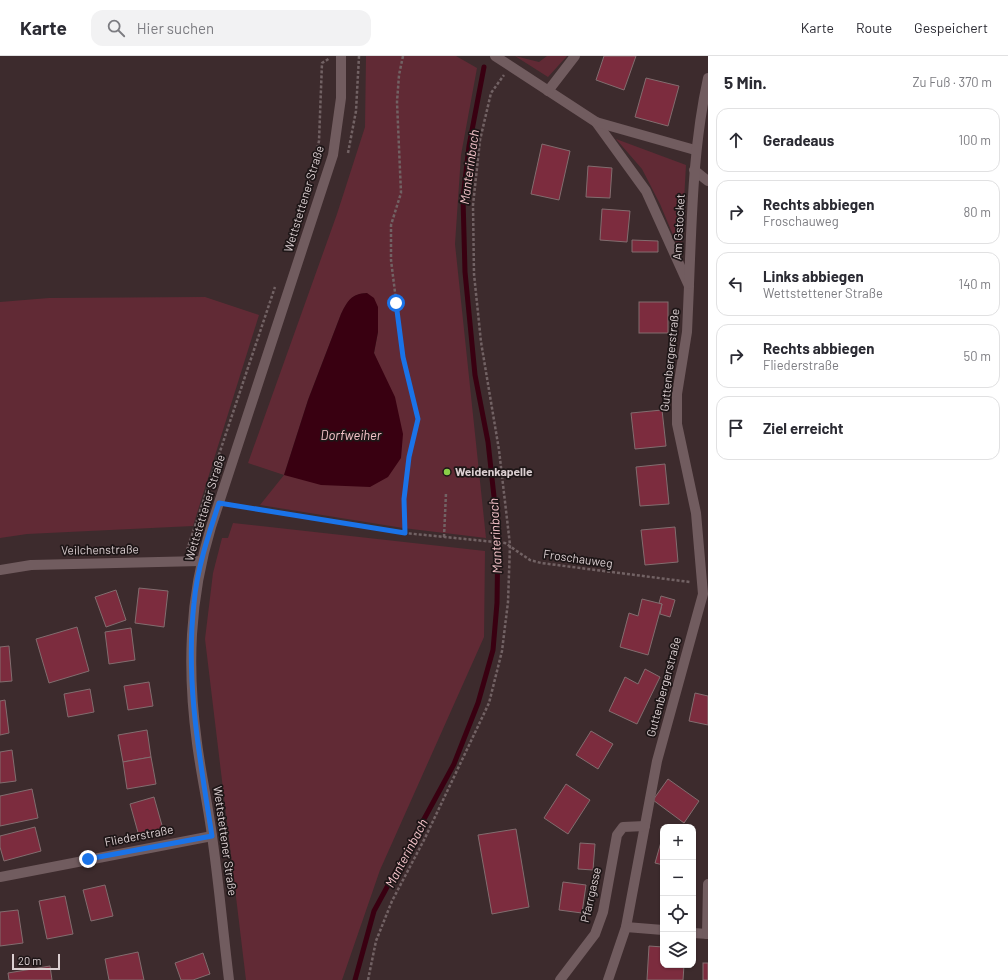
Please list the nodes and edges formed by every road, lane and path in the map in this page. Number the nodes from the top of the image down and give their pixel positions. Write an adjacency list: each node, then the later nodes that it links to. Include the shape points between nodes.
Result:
1 (341, 56): 15 (path, via 322,62 319,141 312,172); 20 (street, Wettstettener Straße, via 341,98 333,155)
2 (359, 56): 12 (path, via 356,111)
3 (404, 56): 23 (path, via 399,75 397,102 401,193 390,225 391,260 403,357 418,419 409,457 404,499)
4 (495, 56): 6 (street, Guttenbergerstraße)
5 (575, 56): 8 (street)
6 (512, 68): 8 (street, Guttenbergerstraße); 25 (path, via 498,80 491,93 480,140 473,205 474,274 480,342 499,450)
7 (708, 78): 9 (street, Am Gstocket)
8 (548, 90): 10 (street, Guttenbergerstraße)
9 (704, 117): 11 (street, Am Gstocket)
10 (596, 122): 11 (street); 17 (street, Guttenbergerstraße, via 646,191)
11 (695, 150): 13 (street, Am Gstocket)
12 (345, 160)
13 (694, 170): 14 (street); 17 (street, Am Gstocket)
14 (708, 181)
15 (288, 246)
16 (276, 283): 27 (path)
17 (689, 286): 29 (street, Guttenbergerstraße, via 688,332 677,394 677,424 696,513)
18 (446, 493): 24 (path)
19 (232, 499): 21 (path)
20 (219, 503): 21 (path, Froschauweg); 26 (street, Wettstettener Straße)
21 (230, 504): 22 (path); 23 (path, Froschauweg)
22 (228, 511)
23 (405, 533): 24 (path, Froschauweg)
24 (444, 537): 25 (path, Froschauweg, via 505,542)
25 (510, 545): 29 (path, Froschauweg, via 530,560 541,563); 40 (path, via 508,602 502,651 489,703 392,902 376,941)
26 (201, 561): 27 (street, Veilchenstraße); 32 (street, Wettstettener Straße, via 194,603 191,661 197,742)
27 (184, 562): 28 (street, Veilchenstraße, via 31,565)
28 (0, 570)
29 (703, 584): 30 (street, Guttenbergerstraße)
30 (705, 595): 31 (street, Guttenbergerstraße, via 657,761)
31 (644, 826): 35 (street, Guttenbergerstraße); 41 (street, Pfarrgasse, via 624,827 617,835 603,912 595,934)
32 (212, 836): 33 (street, Fliederstraße); 39 (street, Wettstettener Straße)
33 (0, 877)
34 (708, 884): 38 (street)
35 (626, 927): 36 (street); 42 (street, Guttenbergerstraße)
36 (660, 930)
37 (696, 933): 38 (street)
38 (708, 934)
39 (229, 980)
40 (368, 980)
41 (560, 980)
42 (608, 980)

